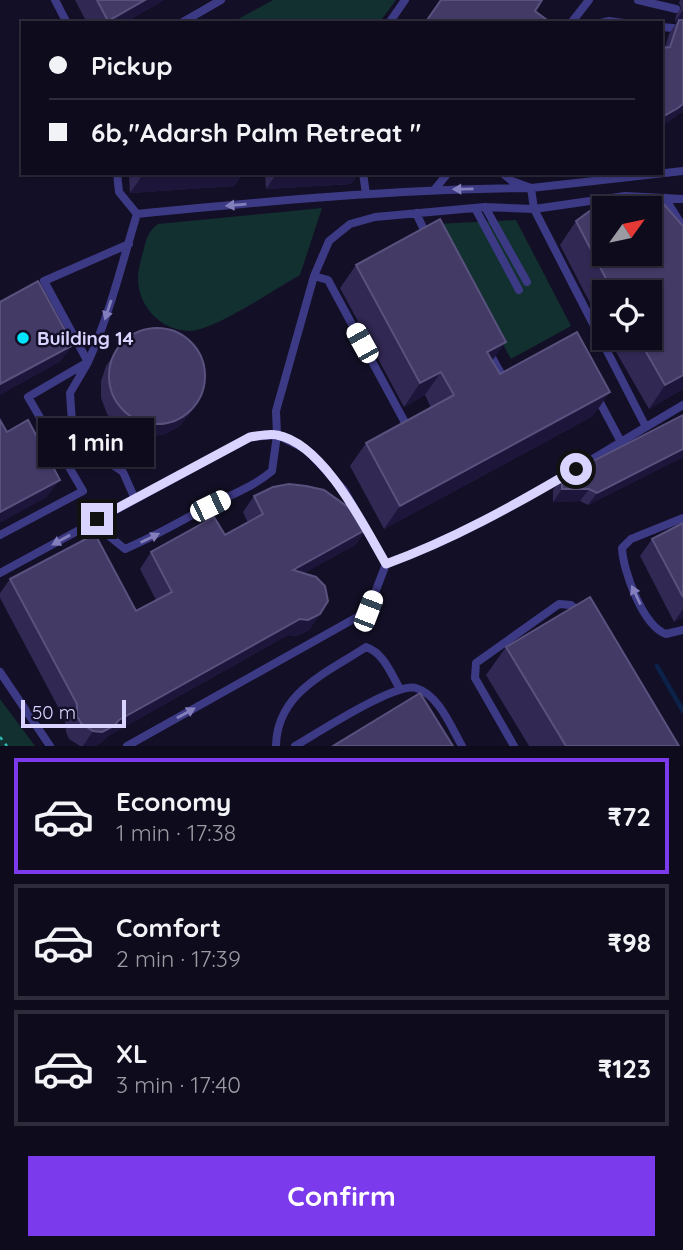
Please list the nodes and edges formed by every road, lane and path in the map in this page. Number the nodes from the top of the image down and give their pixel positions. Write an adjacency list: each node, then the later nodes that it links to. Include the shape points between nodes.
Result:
1 (55, 0): 7 (lane)
2 (221, 0): 8 (lane)
3 (405, 0): 9 (lane)
4 (589, 0): 10 (lane)
5 (638, 0): 6 (lane)
6 (676, 9)
7 (66, 21)
8 (184, 21)
9 (390, 21)
10 (573, 21)
11 (663, 27): 12 (lane)
12 (683, 29)
13 (683, 171): 14 (lane)
14 (663, 173)
15 (117, 175): 29 (lane, via 119,192)
16 (363, 175): 22 (lane)
17 (446, 175): 21 (lane)
18 (504, 175): 20 (lane)
19 (647, 175): 20 (lane)
20 (531, 188): 21 (lane, one-way to 21); 27 (lane)
21 (435, 189): 22 (lane)
22 (366, 194): 29 (lane, one-way to 29)
23 (665, 198): 24 (lane); 27 (lane, via 625,196); 30 (lane)
24 (683, 199)
25 (485, 207): 26 (lane); 27 (lane); 35 (lane)
26 (475, 208): 28 (lane); 37 (lane)
27 (534, 209): 43 (lane)
28 (416, 213): 32 (lane); 33 (lane, via 350,223 329,241)
29 (137, 214): 31 (lane)
30 (683, 227)
31 (128, 244): 34 (lane); 39 (lane, one-way to 39)
32 (434, 249)
33 (314, 276): 44 (lane, via 328,280); 45 (lane, via 276,411)
34 (44, 281): 36 (lane); 39 (lane)
35 (527, 282)
36 (33, 287)
37 (519, 290)
38 (484, 344): 40 (lane, via 504,379)
39 (88, 362): 47 (lane, via 70,393 72,423 84,442 123,472); 50 (lane, via 28,397 83,491)
40 (517, 372)
41 (593, 391): 46 (lane)
42 (683, 405): 43 (lane)
43 (646, 427): 46 (lane)
44 (408, 428)
45 (277, 435): 47 (lane, via 250,437); 49 (lane, one-way to 45, via 125,549 150,539 259,482 272,471); 51 (lane, via 307,450 344,490)
46 (621, 442): 51 (lane, via 531,495)
47 (135, 499): 49 (lane)
48 (683, 518): 54 (lane, one-way to 48, via 666,634 653,626 624,568 622,548 631,539)
49 (97, 519): 52 (lane, one-way to 52)
50 (0, 535)
51 (386, 564): 60 (lane, one-way to 51, via 368,611)
52 (0, 573)
53 (589, 625): 64 (lane, via 571,604 559,604 476,663 475,678)
54 (683, 629)
55 (0, 671): 59 (lane)
56 (400, 689): 61 (lane, via 382,657 366,647 294,697 278,725); 62 (lane); 63 (lane, via 416,688 438,704)
57 (0, 737): 58 (path)
58 (6, 746)
59 (50, 746)
60 (127, 746)
61 (276, 746)
62 (295, 746)
63 (462, 746)
64 (514, 746)

